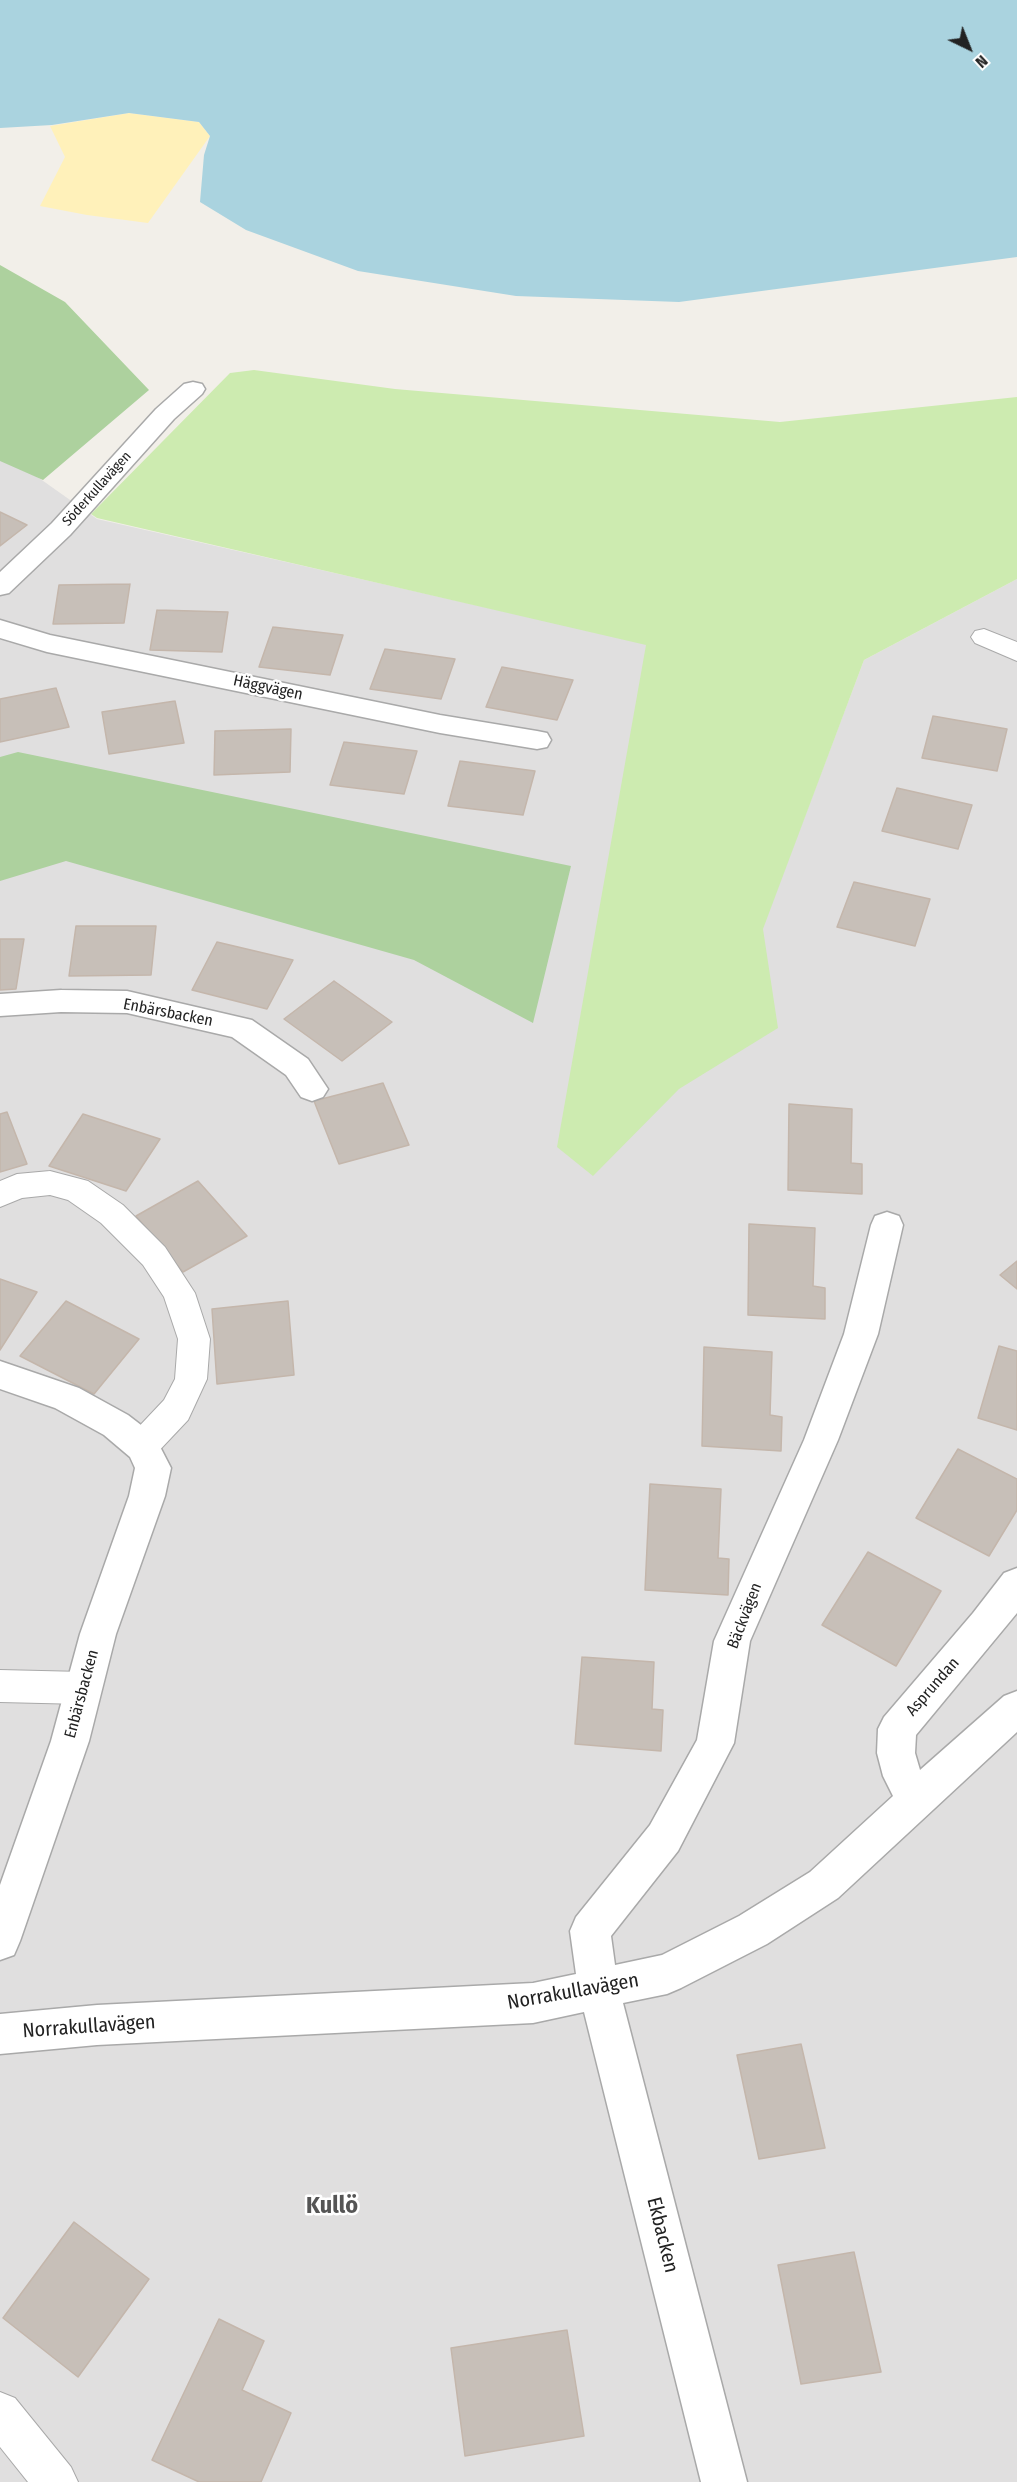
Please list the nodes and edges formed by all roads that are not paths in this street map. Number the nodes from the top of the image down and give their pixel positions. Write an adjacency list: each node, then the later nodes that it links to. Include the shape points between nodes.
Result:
1 (193, 389): 2 (street, Söderkullavägen, via 165,414 61,529)
2 (0, 587)
3 (0, 629): 6 (street, Häggvägen, via 47,643)
4 (984, 637): 5 (lane)
5 (1017, 652)
6 (537, 741)
7 (0, 1005): 8 (street, Enbärsbacken, via 127,1002 242,1028 297,1067)
8 (312, 1089)
9 (0, 1195): 12 (lane, via 17,1186 50,1183 77,1190 112,1214 154,1256 179,1293 194,1339 191,1379 176,1410)
10 (887, 1225): 19 (street, Bäckvägen, via 861,1334 820,1440 732,1641 715,1743 664,1838 590,1931)
11 (0, 1375): 12 (street, via 67,1398 116,1425)
12 (142, 1446): 15 (street, Enbärsbacken, via 153,1468 147,1496)
13 (1017, 1584): 17 (street, Asprundan, via 897,1729 896,1753 902,1776)
14 (0, 1686): 15 (lane)
15 (83, 1688): 18 (street, Enbärsbacken, via 70,1741)
16 (1017, 1708): 17 (street, Norrakullavägen)
17 (917, 1801): 19 (street, Norrakullavägen, via 824,1885 753,1930 667,1974)
18 (0, 1941)
19 (599, 1989): 20 (street, Norrakullavägen, via 533,2003 97,2025); 23 (street, Ekbacken)
20 (0, 2034)
21 (0, 2413): 22 (lane)
22 (56, 2482)
23 (724, 2482)

